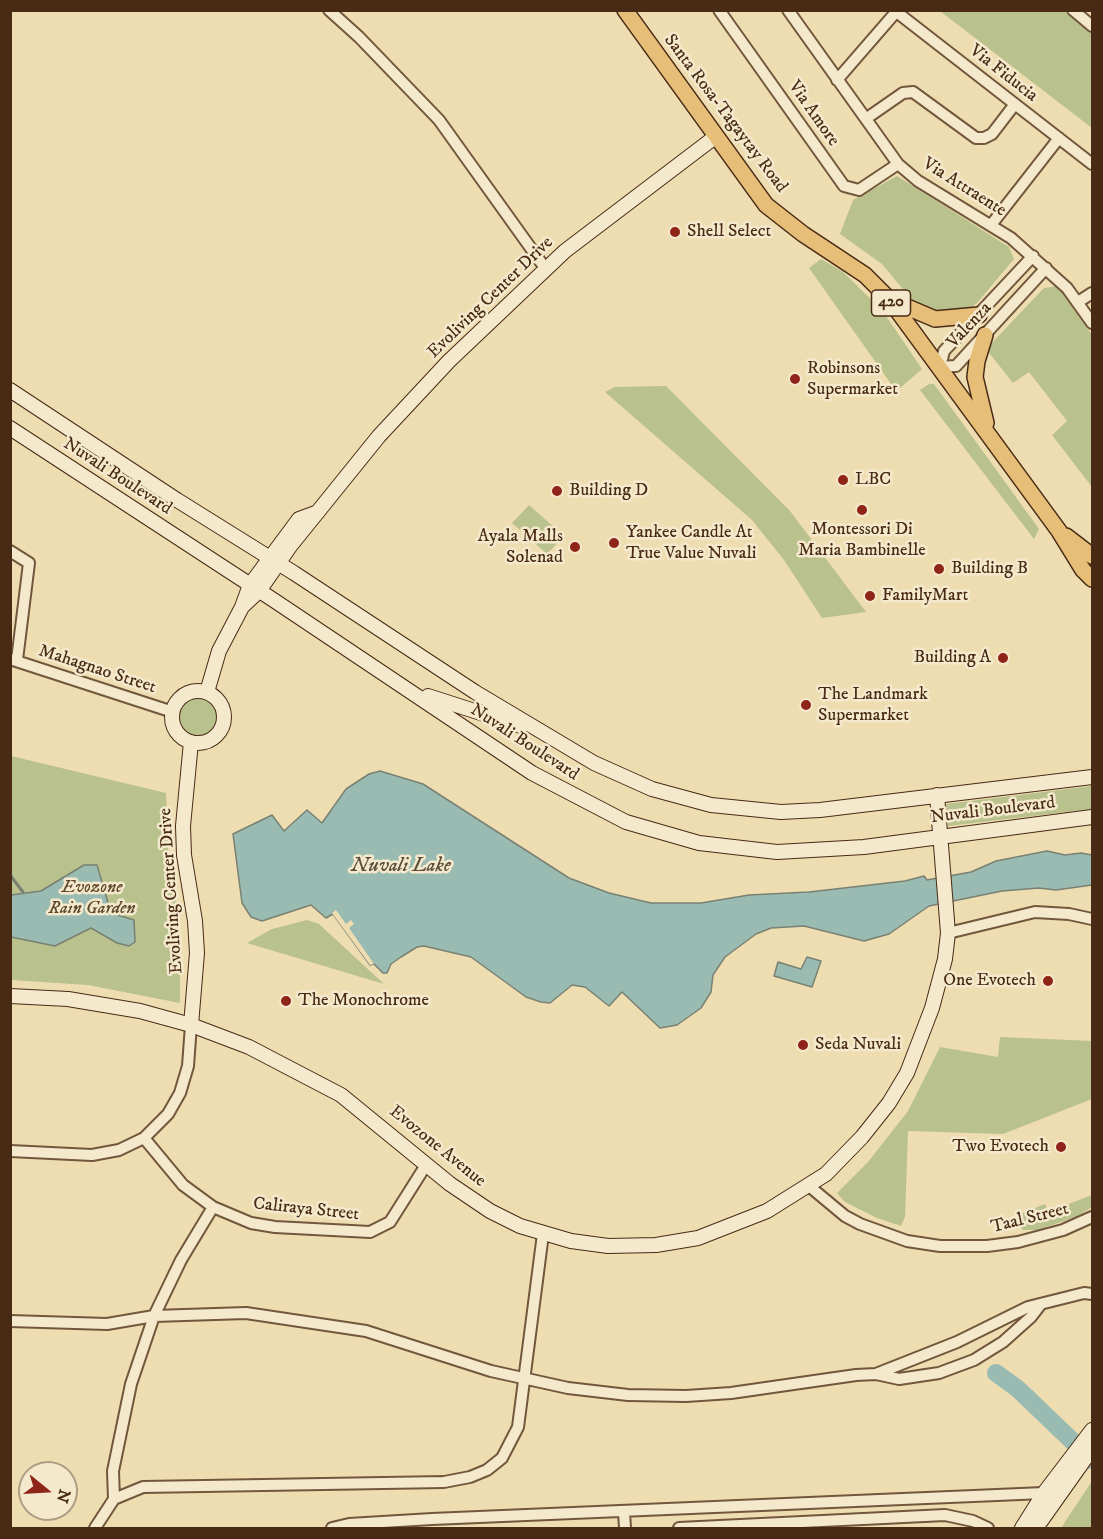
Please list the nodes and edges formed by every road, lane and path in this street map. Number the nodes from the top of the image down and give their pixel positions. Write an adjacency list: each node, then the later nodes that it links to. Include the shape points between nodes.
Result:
1 (329, 10): 7 (street)
2 (625, 10): 12 (main road, Santa Rosa-Tagaytay Road / 420)
3 (719, 10): 14 (street, Via Amore, via 844,186 859,190)
4 (788, 10): 9 (street, Via Attraente)
5 (1073, 10): 8 (street)
6 (895, 11): 9 (street); 10 (street, Via Fiducia)
7 (343, 15): 18 (street, via 439,120)
8 (1092, 26)
9 (837, 80): 11 (street, Via Attraente)
10 (1015, 104): 11 (street, via 992,134 984,138 976,138 913,92 903,93); 13 (street, Via Fiducia)
11 (867, 118): 14 (street, Via Attraente)
12 (715, 137): 18 (street, Evoliving Center Drive, via 606,217); 21 (main road, Santa Rosa-Tagaytay Road / 420, via 766,206 858,269)
13 (1059, 138): 15 (street, Via Fiducia); 16 (street)
14 (898, 164): 16 (street, Via Attraente, via 918,181)
15 (1092, 164)
16 (991, 225): 17 (street, Via Attraente)
17 (1033, 256): 19 (street, Via Attraente); 23 (street, Valenza)
18 (545, 268): 33 (street, Evoliving Center Drive, via 392,421)
19 (1046, 268): 22 (street, Via Attraente); 25 (street, Valenza)
20 (1092, 293): 22 (street)
21 (889, 299): 23 (main road, via 935,319); 26 (main road, Santa Rosa-Tagaytay Road / 420)
22 (1078, 302): 24 (street, Via Attraente)
23 (979, 315): 26 (street, Valenza, via 945,351)
24 (1092, 323)
25 (985, 335): 26 (street, Valenza, via 956,366); 29 (main road, via 975,377)
26 (940, 367): 29 (main road, Santa Rosa-Tagaytay Road / 420)
27 (10, 390): 33 (street, Nuvali Boulevard)
28 (10, 428): 35 (street, Nuvali Boulevard)
29 (993, 440): 30 (main road, Santa Rosa-Tagaytay Road / 420)
30 (1059, 531): 32 (main road, Santa Rosa-Tagaytay Road / 420); 34 (main road, Santa Rosa-Tagaytay Road / 420)
31 (10, 551): 36 (street, via 29,563)
32 (1092, 556)
33 (274, 561): 35 (street, Evoliving Center Drive); 40 (street, Nuvali Boulevard)
34 (1092, 579)
35 (255, 588): 37 (street, Nuvali Boulevard); 38 (street, Evoliving Center Drive, via 219,651)
36 (14, 660): 39 (street, Mahagnao Street)
37 (412, 691): 40 (street); 45 (street, Nuvali Boulevard, via 562,791 626,822 669,836 777,852 864,847)
38 (207, 692): 39 (street, via 198,690 182,696); 41 (street, via 221,703 224,723 210,741)
39 (173, 712): 41 (street, via 175,730)
40 (542, 733): 43 (street, Nuvali Boulevard, via 630,780 711,805 781,812)
41 (191, 742): 49 (street, Evoliving Center Drive, via 183,826 197,953)
42 (1092, 777): 43 (street, Nuvali Boulevard)
43 (933, 796): 45 (street, Evozone Avenue)
44 (1092, 817): 45 (street, Nuvali Boulevard)
45 (938, 836): 47 (street, Evozone Avenue)
46 (1092, 919): 47 (street, via 1035,912)
47 (948, 933): 53 (street, Evozone Avenue, via 938,990 907,1073 862,1137)
48 (10, 996): 49 (street, Evozone Avenue, via 110,1005)
49 (191, 1025): 50 (street, Evoliving Center Drive, via 188,1066 180,1093 168,1114); 52 (street, Evozone Avenue, via 287,1064 341,1095)
50 (144, 1138): 51 (street, Evoliving Center Drive, via 106,1154); 54 (street, Caliraya Street, via 183,1185)
51 (10, 1151)
52 (426, 1165): 54 (street, Caliraya Street, via 390,1222 370,1232 275,1227 251,1223); 56 (street, Evozone Avenue, via 490,1211)
53 (809, 1186): 55 (street, Taal Street, via 860,1224 907,1241 940,1246 1017,1242 1063,1230); 56 (street, Evozone Avenue, via 750,1219 698,1238 618,1246)
54 (213, 1207): 59 (street)
55 (1092, 1217)
56 (543, 1234): 62 (street)
57 (1092, 1294): 58 (street)
58 (1041, 1304): 61 (street); 61 (street, via 1003,1342 974,1360 921,1377 899,1379)
59 (154, 1316): 60 (street, via 107,1324); 62 (street, via 246,1313 329,1323); 65 (street, via 131,1384 113,1471)
60 (10, 1320)
61 (876, 1374): 62 (street, via 730,1394 686,1396 600,1392)
62 (525, 1379): 65 (street, via 518,1427 511,1443 502,1458 470,1478 444,1482 163,1485 132,1489)
63 (1084, 1451): 64 (street); 73 (street)
64 (1044, 1493): 66 (street); 72 (street)
65 (114, 1499): 67 (street)
66 (624, 1512): 68 (street, via 432,1519); 69 (street)
67 (94, 1528)
68 (332, 1528)
69 (625, 1528)
70 (679, 1528): 71 (street, via 945,1515)
71 (988, 1528)
72 (1022, 1528)
73 (1036, 1528)

